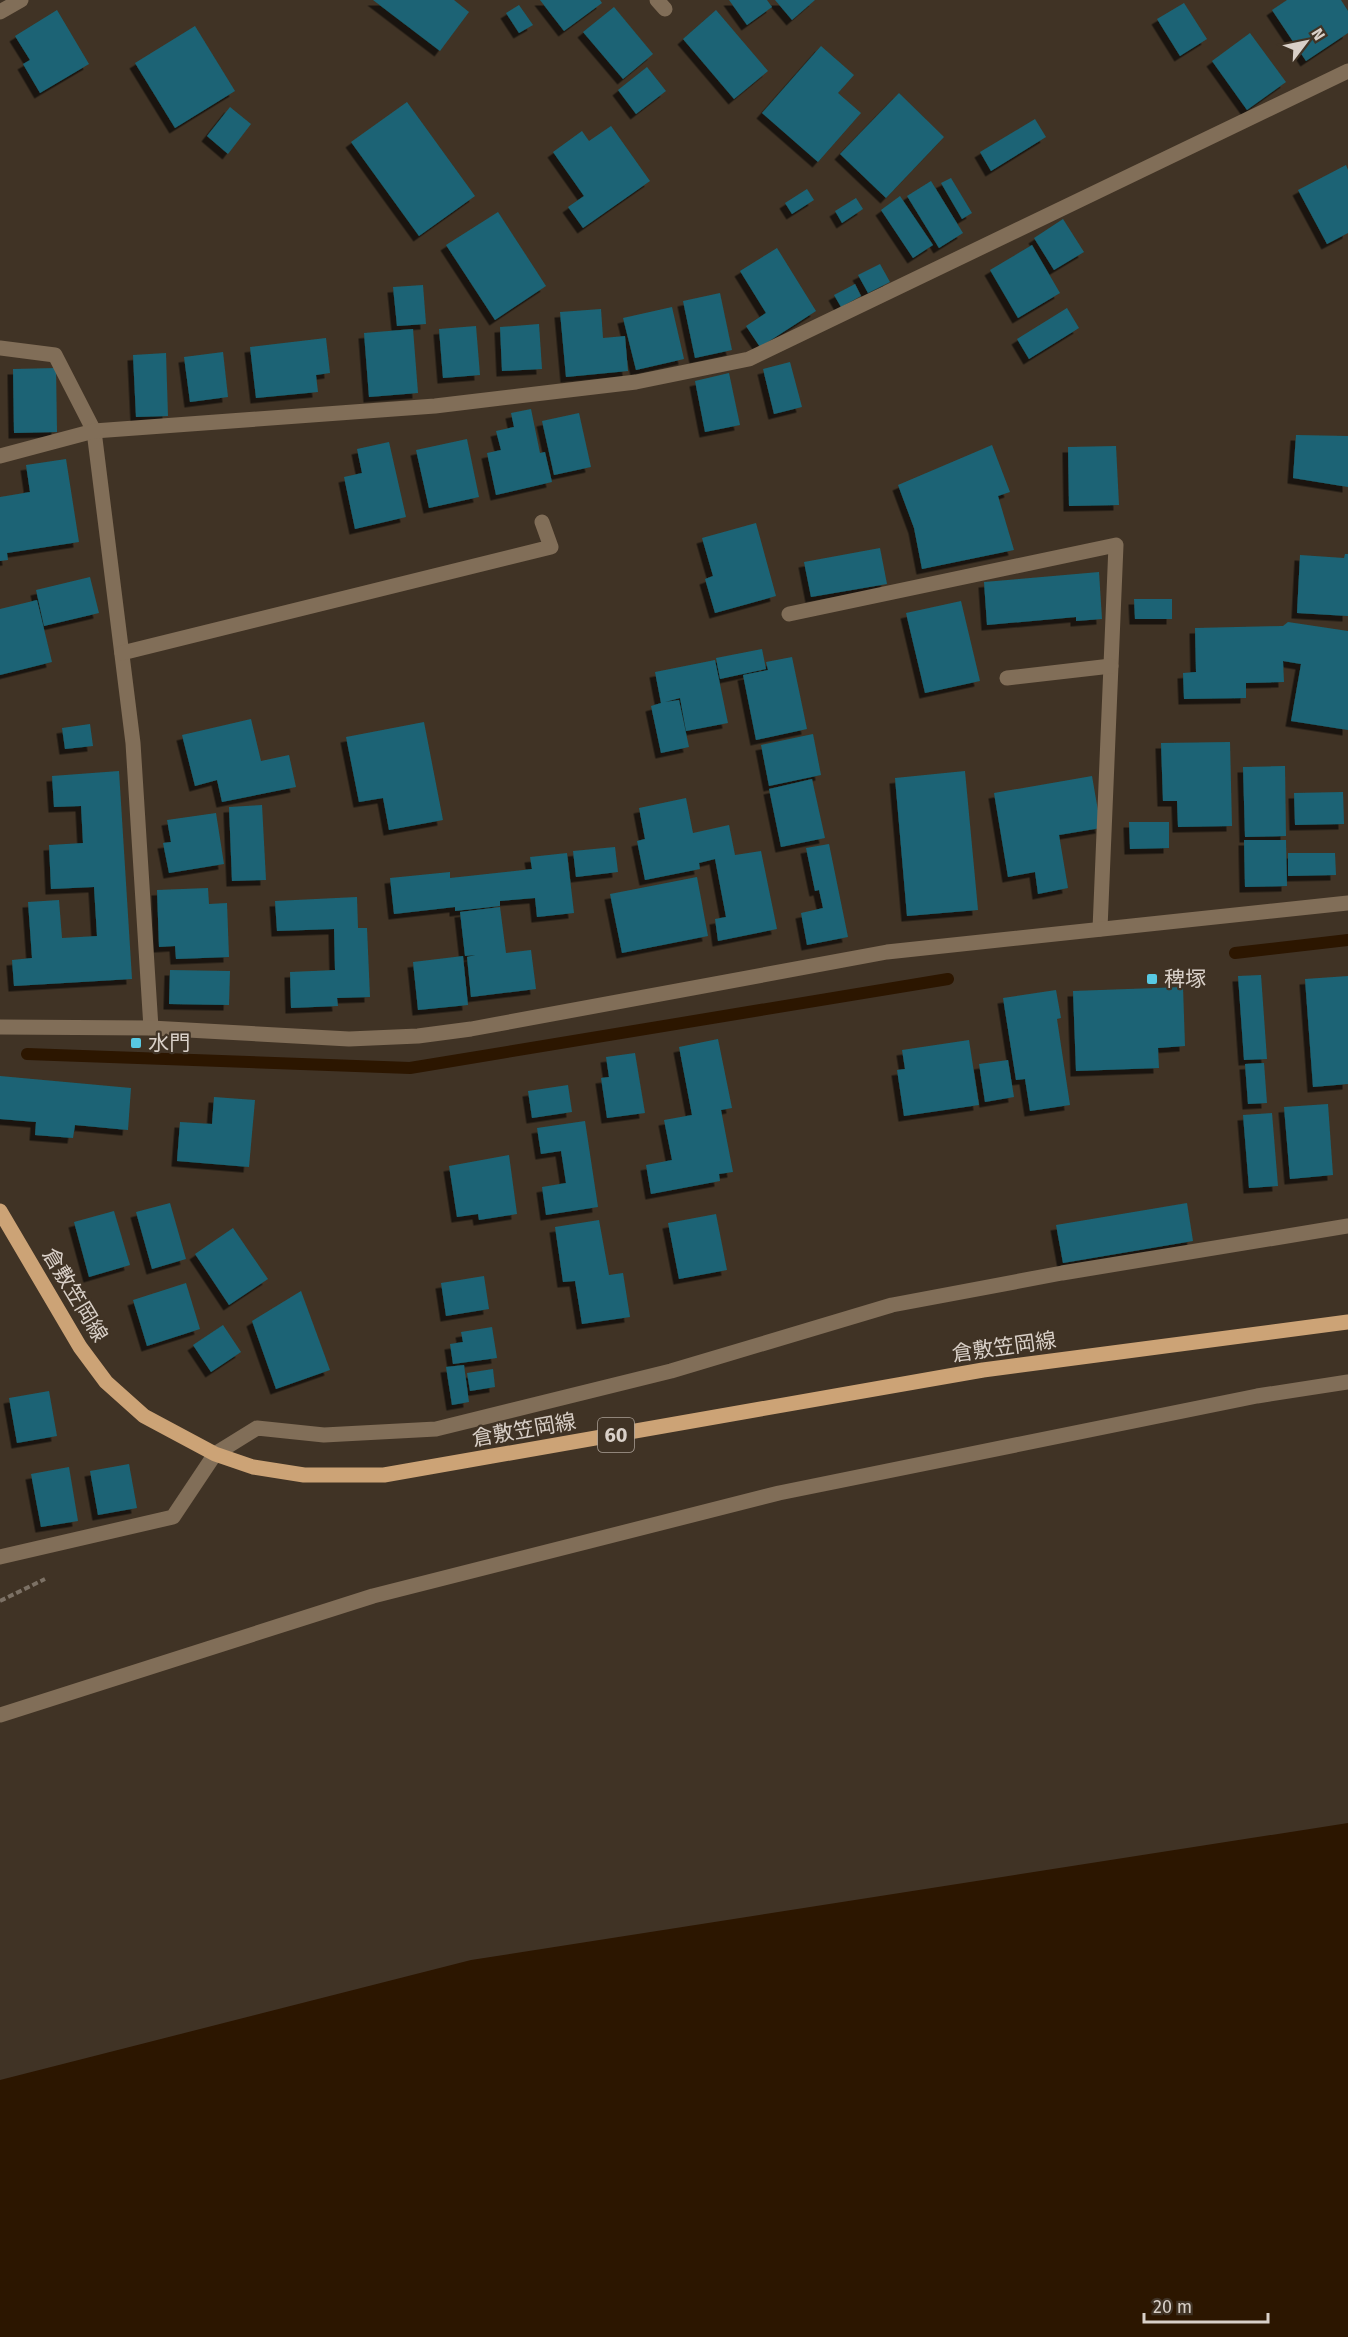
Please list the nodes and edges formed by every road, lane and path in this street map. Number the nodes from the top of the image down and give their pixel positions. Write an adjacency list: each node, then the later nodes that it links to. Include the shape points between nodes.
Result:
1 (21, 0): 2 (street)
2 (0, 12)
3 (1348, 71): 5 (street, via 749,359 636,382 435,406)
4 (0, 348): 5 (street, via 55,355)
5 (94, 432): 6 (street); 9 (street)
6 (0, 456)
7 (542, 522): 9 (street, via 551,547)
8 (789, 614): 10 (street, via 1116,545)
9 (122, 653): 15 (street, via 133,742)
10 (1111, 666): 11 (street); 13 (street)
11 (1007, 678)
12 (1348, 903): 13 (street)
13 (1100, 929): 15 (street, via 887,952 418,1036 349,1040)
14 (0, 1027): 15 (street)
15 (152, 1028)
16 (0, 1211): 20 (main road, 倉敷笠岡線 / 60, via 80,1347 106,1382 144,1416)
17 (1348, 1226): 20 (street, via 892,1305 671,1371 436,1429 324,1435 257,1428)
18 (1348, 1322): 20 (main road, 倉敷笠岡線 / 60, via 983,1370 384,1475 304,1475 253,1467)
19 (1348, 1382): 22 (street, via 1245,1398 779,1493 373,1596)
20 (215, 1454): 21 (street, via 172,1517)
21 (0, 1557)
22 (0, 1715)

